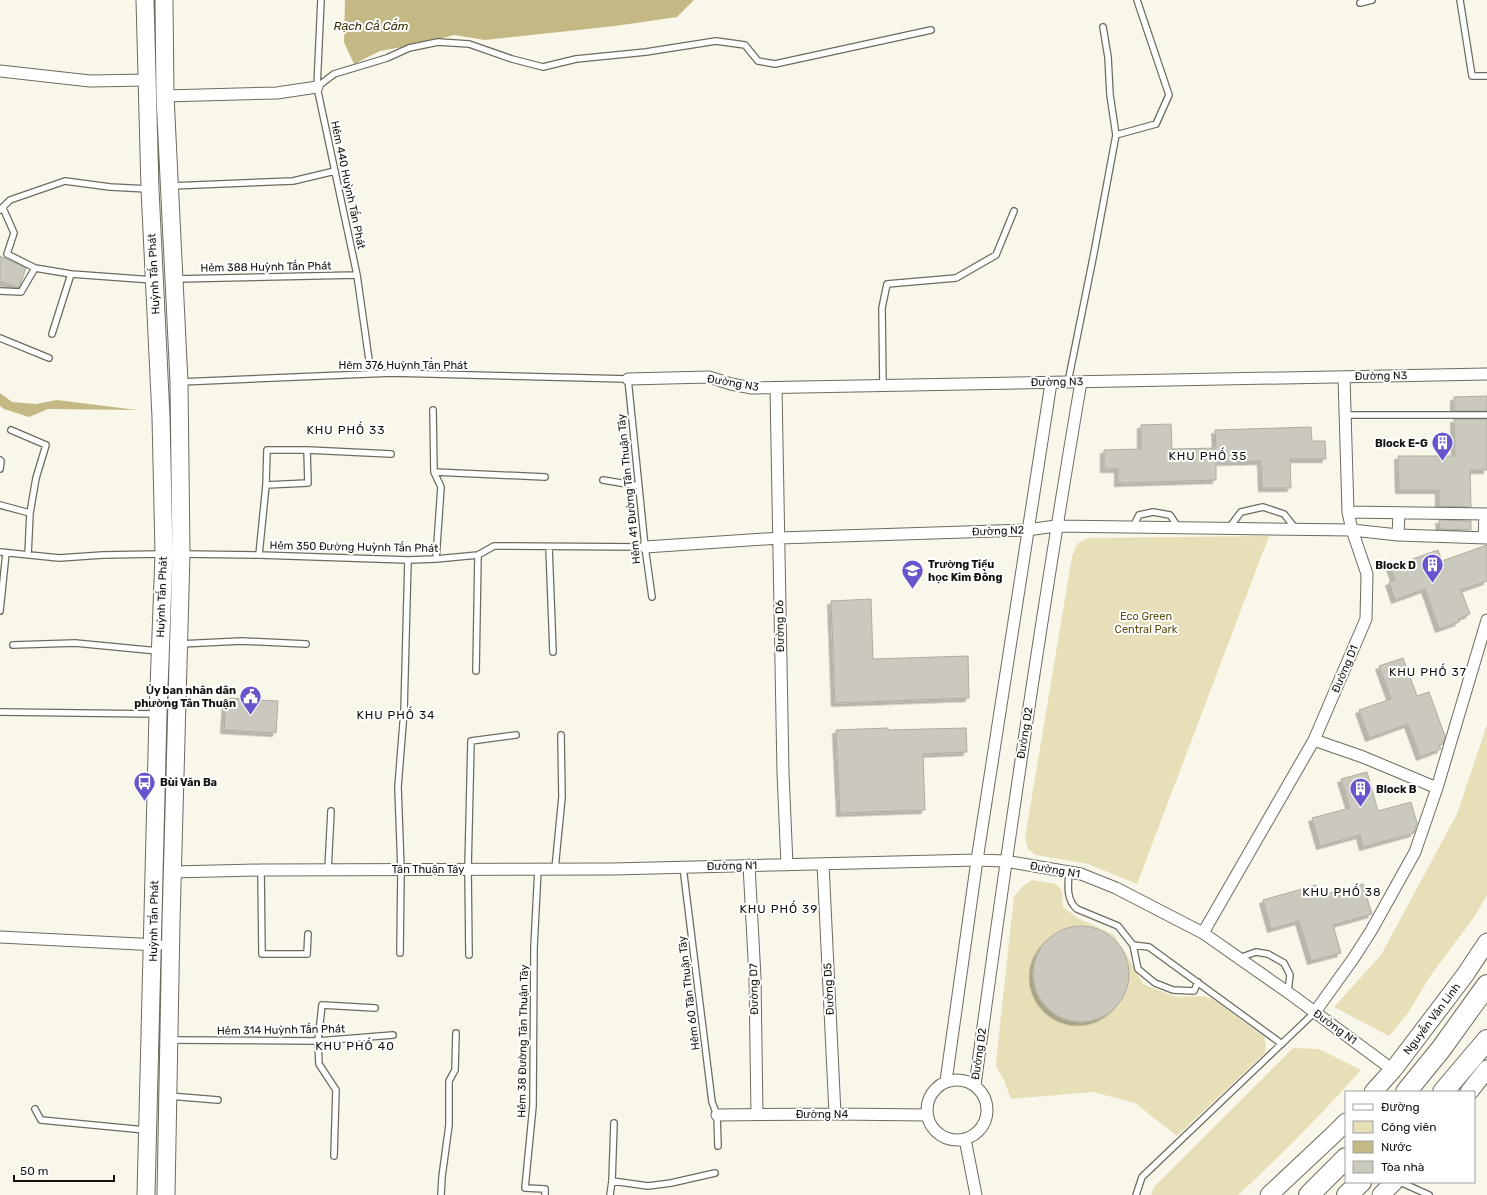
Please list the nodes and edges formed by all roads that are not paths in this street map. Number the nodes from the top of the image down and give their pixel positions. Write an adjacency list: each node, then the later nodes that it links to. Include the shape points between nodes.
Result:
1 (145, 0): 12 (main road, Huỳnh Tấn Phát)
2 (164, 0): 14 (main road, Huỳnh Tấn Phát)
3 (321, 0): 13 (lane, Hẻm 440 Huỳnh Tấn Phát)
4 (1137, 0): 15 (lane, via 1169,95 1156,124)
5 (1372, 0): 7 (lane)
6 (1460, 0): 11 (lane, via 1472,76)
7 (1360, 3)
8 (1102, 27): 15 (lane, via 1108,57)
9 (931, 30): 13 (lane, via 775,64 758,61 745,45 716,41 576,59 543,67 512,60 468,44 438,42 409,48 387,58 334,74)
10 (0, 71): 12 (street, via 90,81)
11 (1487, 76)
12 (147, 80): 18 (main road, Huỳnh Tấn Phát)
13 (317, 87): 14 (street, via 276,93); 16 (lane, Hẻm 440 Huỳnh Tấn Phát)
14 (165, 96): 17 (main road, Huỳnh Tấn Phát)
15 (1116, 135): 37 (lane)
16 (335, 171): 17 (lane, via 293,181); 25 (lane, Hẻm 440 Huỳnh Tấn Phát)
17 (170, 186): 21 (main road, Huỳnh Tấn Phát)
18 (150, 189): 19 (lane, via 65,181 10,200); 22 (main road, Huỳnh Tấn Phát)
19 (1, 209): 23 (lane, via 14,233 7,254)
20 (1014, 211): 40 (lane, via 996,255 956,278 887,284 882,308)
21 (173, 247): 22 (main road); 26 (main road, Huỳnh Tấn Phát)
22 (153, 248): 27 (main road, Huỳnh Tấn Phát)
23 (35, 268): 24 (lane); 28 (lane, via 21,292)
24 (71, 274): 27 (lane); 29 (lane)
25 (357, 275): 26 (lane, Hẻm 388 Huỳnh Tấn Phát); 32 (lane, Hẻm 440 Huỳnh Tấn Phát)
26 (175, 279): 36 (main road, Huỳnh Tấn Phát)
27 (154, 280): 71 (main road, Huỳnh Tấn Phát)
28 (0, 291)
29 (52, 334)
30 (0, 338): 31 (lane)
31 (49, 358)
32 (371, 374): 35 (lane, Hẻm 376 Huỳnh Tấn Phát); 36 (lane, Hẻm 376 Huỳnh Tấn Phát)
33 (1487, 374): 34 (street, Đường N3)
34 (1344, 377): 38 (street, Đường N3); 43 (street, Đường D1)
35 (628, 379): 41 (street, Đường N3, via 709,377 752,388); 54 (lane, Hẻm 41 Đường Tân Thuận Tây)
36 (179, 382): 71 (main road, Huỳnh Tấn Phát)
37 (1068, 382): 38 (street, Đường N3); 39 (street, Đường N3)
38 (1081, 382): 60 (street, Đường D2)
39 (1051, 383): 40 (street, Đường N3); 63 (street)
40 (884, 386): 41 (street, Đường N3)
41 (776, 388): 66 (street, Đường D6)
42 (433, 410): 50 (lane)
43 (1345, 415): 44 (lane); 56 (street, Đường D1)
44 (1487, 415)
45 (11, 430): 57 (lane, via 46,445 36,478)
46 (307, 450): 47 (lane); 53 (lane, via 267,450); 53 (lane, via 308,483)
47 (391, 454)
48 (0, 460): 49 (lane)
49 (0, 469)
50 (434, 472): 51 (lane); 75 (lane, via 441,487)
51 (545, 477)
52 (603, 480): 54 (lane)
53 (266, 485): 73 (lane)
54 (639, 486): 69 (lane, Hẻm 41 Đường Tân Thuận Tây)
55 (0, 505): 57 (lane)
56 (1348, 512): 58 (street); 64 (street, Đường D1)
57 (30, 513): 72 (lane)
58 (1399, 513): 59 (street); 65 (street)
59 (1486, 514): 67 (street)
60 (1056, 526): 61 (street, Đường N2); 63 (street, Đường N2); 94 (street, Đường D2)
61 (1229, 528): 62 (street, Đường N2); 62 (lane, via 1241,512 1263,507 1284,514)
62 (1295, 529): 64 (street, Đường N2)
63 (1027, 530): 66 (street, Đường N2); 93 (street)
64 (1352, 530): 65 (street, Đường N2); 90 (street, Đường D1, via 1367,574 1366,619)
65 (1398, 535): 67 (street, Đường N2)
66 (779, 538): 69 (street, Đường N2); 96 (street, Đường D6)
67 (1486, 538)
68 (549, 547): 69 (lane, Hẻm 350 Đường Huỳnh Tấn Phát); 74 (lane, Hẻm 350 Đường Huỳnh Tấn Phát, via 494,546); 84 (lane)
69 (645, 547): 77 (lane, Hẻm 41 Đường Tân Thuận Tây)
70 (3, 553): 72 (lane, Hẻm 350 Đường Huỳnh Tấn Phát); 78 (lane)
71 (172, 554): 72 (lane, Hẻm 350 Đường Huỳnh Tấn Phát, via 59,558); 73 (lane, Hẻm 350 Đường Huỳnh Tấn Phát); 80 (main road, Huỳnh Tấn Phát); 83 (main road, Huỳnh Tấn Phát)
72 (28, 555)
73 (259, 555): 76 (lane, Hẻm 350 Đường Huỳnh Tấn Phát)
74 (478, 555): 75 (lane, Hẻm 350 Đường Huỳnh Tấn Phát); 85 (lane)
75 (436, 559): 76 (lane, Hẻm 350 Đường Huỳnh Tấn Phát)
76 (408, 560): 104 (lane, via 404,710 398,787)
77 (652, 597)
78 (0, 611)
79 (1487, 620): 91 (street)
80 (178, 644): 81 (lane, via 242,641); 105 (main road, Huỳnh Tấn Phát)
81 (306, 644)
82 (13, 645): 83 (lane, via 75,643)
83 (160, 651): 87 (main road, Huỳnh Tấn Phát)
84 (553, 652)
85 (476, 671)
86 (0, 712): 87 (lane)
87 (158, 714): 111 (main road, Huỳnh Tấn Phát)
88 (516, 735): 99 (lane, via 471,741)
89 (561, 735): 101 (lane, via 562,797)
90 (1314, 740): 91 (street); 108 (street, Đường D1)
91 (1437, 788): 121 (street, via 1416,852 1368,937)
92 (331, 811): 103 (lane)
93 (977, 860): 94 (street, Đường N1); 95 (street, Đường N1); 130 (street)
94 (1005, 861): 106 (street, Đường N1); 131 (street, Đường D2)
95 (823, 864): 96 (street, Đường N1); 140 (street, Đường D5)
96 (787, 865): 97 (street, Đường N1)
97 (749, 866): 98 (street, Đường N1); 139 (street, Đường D7, via 755,978)
98 (683, 867): 101 (street, Tân Thuận Tây); 141 (lane, Hẻm 60 Tân Thuận Tây, via 712,1102)
99 (468, 869): 100 (street, Tân Thuận Tây); 104 (street, Tân Thuận Tây); 115 (lane)
100 (538, 869): 101 (street, Tân Thuận Tây); 158 (lane, Hẻm 38 Đường Tân Thuận Tây, via 534,947 533,1106 525,1188 545,1189)
101 (555, 869)
102 (261, 870): 103 (street, Tân Thuận Tây); 105 (street, Tân Thuận Tây); 107 (lane, via 262,954 307,954)
103 (328, 870): 104 (street, Tân Thuận Tây)
104 (401, 870): 114 (lane)
105 (172, 872): 112 (main road, Huỳnh Tấn Phát)
106 (1069, 872): 108 (street, Đường N1, via 1116,888); 113 (lane, via 1068,890 1071,904 1118,926)
107 (308, 934)
108 (1203, 934): 116 (street, Đường N1)
109 (0, 937): 111 (street)
110 (1487, 942): 128 (main road, Nguyễn Văn Linh)
111 (153, 945): 112 (street); 145 (main road, Huỳnh Tấn Phát)
112 (170, 945): 124 (main road, Huỳnh Tấn Phát)
113 (1133, 945): 117 (lane, via 1149,946); 117 (lane, via 1138,969 1155,983 1173,990 1194,991)
114 (400, 953)
115 (469, 955)
116 (1239, 958): 119 (street, Đường N1); 119 (lane, via 1256,952 1268,954 1284,963 1290,975)
117 (1198, 982): 127 (lane)
118 (1487, 985): 133 (highway)
119 (1288, 993): 121 (street, Đường N1)
120 (375, 1008): 126 (lane, via 322,1005)
121 (1315, 1012): 127 (lane); 128 (street, Đường N1)
122 (456, 1034): 157 (lane, via 455,1070 449,1081 449,1125)
123 (393, 1035): 126 (lane, Hẻm 314 Huỳnh Tấn Phát)
124 (168, 1040): 126 (lane, Hẻm 314 Huỳnh Tấn Phát); 136 (main road, Huỳnh Tấn Phát)
125 (1487, 1040): 134 (highway)
126 (318, 1041): 148 (lane, via 319,1064 336,1090)
127 (1282, 1044): 161 (lane, via 1142,1177)
128 (1393, 1070): 132 (main road, Nguyễn Văn Linh)
129 (1485, 1075): 135 (main road)
130 (946, 1081): 131 (street, via 961,1079); 142 (street, via 931,1095)
131 (975, 1085): 146 (street, via 985,1097 988,1111 978,1132)
132 (1374, 1091)
133 (1407, 1091)
134 (1444, 1091)
135 (1470, 1091)
136 (167, 1096): 137 (lane); 156 (main road, Huỳnh Tấn Phát)
137 (218, 1100)
138 (35, 1109): 145 (lane, via 41,1120)
139 (757, 1114): 140 (street, Đường N4); 141 (street, Đường N4)
140 (835, 1114): 142 (street, Đường N4)
141 (718, 1115): 147 (lane, Hẻm 60 Tân Thuận Tây)
142 (927, 1115): 146 (street, via 933,1128 944,1137)
143 (614, 1123): 151 (lane)
144 (1345, 1123): 162 (main road)
145 (148, 1130): 155 (main road, Huỳnh Tấn Phát)
146 (965, 1139): 160 (street)
147 (718, 1146)
148 (334, 1156)
149 (1345, 1159): 163 (highway)
150 (715, 1173): 151 (lane, via 648,1186)
151 (612, 1181): 159 (lane)
152 (1360, 1183): 164 (highway)
153 (1393, 1183): 165 (main road)
154 (1402, 1183): 166 (lane)
155 (146, 1195)
156 (166, 1195)
157 (441, 1195)
158 (545, 1195)
159 (610, 1195)
160 (976, 1195)
161 (1136, 1195)
162 (1269, 1195)
163 (1309, 1195)
164 (1347, 1195)
165 (1381, 1195)
166 (1429, 1195)

